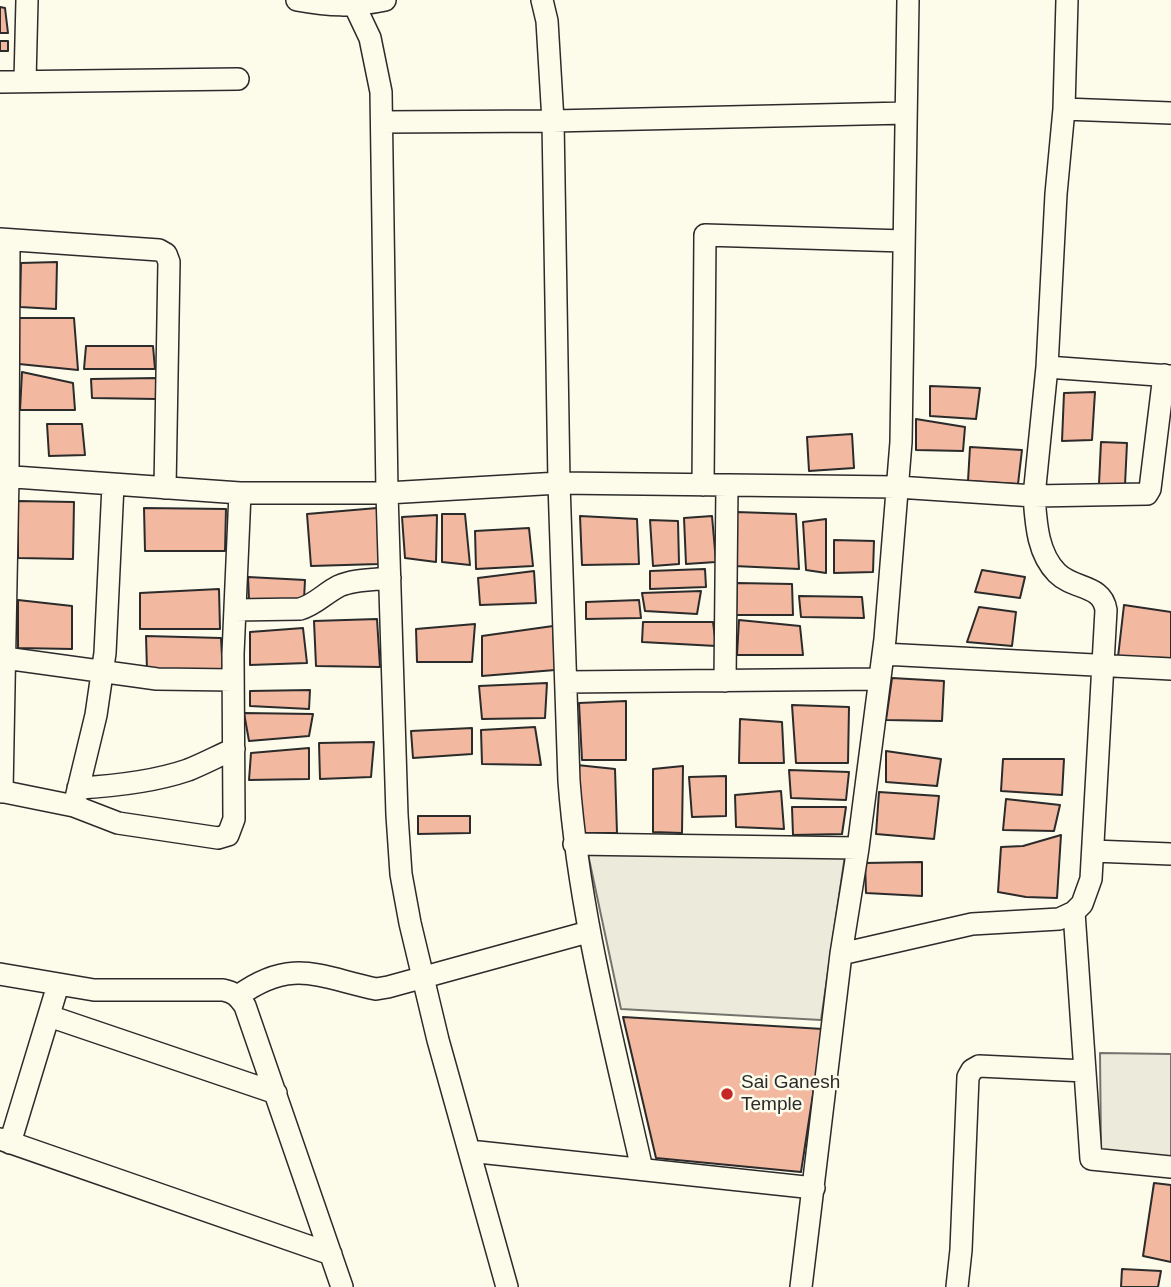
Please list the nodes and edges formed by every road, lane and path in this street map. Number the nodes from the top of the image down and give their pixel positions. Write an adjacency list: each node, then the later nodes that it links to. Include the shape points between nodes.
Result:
1 (27, 0): 10 (street)
2 (297, 0): 7 (street, via 330,6)
3 (385, 0): 7 (street)
4 (542, 0): 14 (street)
5 (908, 0): 12 (street)
6 (1067, 0): 11 (street)
7 (354, 3): 15 (street, via 376,61)
8 (238, 79): 10 (street)
9 (0, 82): 10 (street)
10 (25, 82)
11 (1064, 109): 13 (street); 18 (street)
12 (906, 113): 14 (street); 17 (street)
13 (1171, 113)
14 (553, 121): 15 (street); 21 (street)
15 (382, 122): 28 (street)
16 (4, 239): 20 (street); 26 (street, via 166,254)
17 (904, 241): 23 (street, via 705,235); 25 (street)
18 (1047, 367): 19 (street); 29 (street)
19 (1167, 375): 29 (street, via 1147,494)
20 (4, 476): 22 (street); 33 (street)
21 (559, 483): 23 (street); 28 (street); 40 (street)
22 (113, 485): 26 (street); 36 (street)
23 (703, 485): 24 (street)
24 (727, 485): 25 (street); 39 (street)
25 (897, 487): 29 (street); 32 (street)
26 (165, 488): 27 (street)
27 (240, 493): 28 (street); 31 (street)
28 (387, 493): 30 (street)
29 (1034, 496): 34 (street, via 1036,527 1047,559 1066,580 1100,594 1104,601)
30 (390, 578): 31 (street, via 339,586 300,609); 52 (street, via 401,874)
31 (235, 610): 38 (street)
32 (883, 654): 34 (street); 37 (street)
33 (5, 658): 36 (street); 42 (street)
34 (1103, 666): 35 (street); 46 (street)
35 (1171, 669)
36 (102, 671): 38 (street, via 157,679); 43 (street)
37 (879, 679): 39 (street); 45 (street)
38 (233, 680): 41 (street)
39 (725, 681): 40 (street)
40 (566, 682): 44 (street)
41 (234, 749): 43 (street, via 187,770); 43 (street, via 234,819 228,835 218,838 118,823)
42 (1, 792): 43 (street)
43 (76, 797)
44 (574, 844): 45 (street); 49 (street)
45 (858, 848): 50 (street)
46 (1093, 851): 47 (street); 48 (street, via 1091,879)
47 (1171, 854)
48 (1074, 912): 50 (street, via 1059,919 972,924); 56 (street)
49 (588, 932): 52 (street); 61 (street)
50 (841, 954): 62 (street)
51 (0, 974): 53 (street)
52 (423, 978): 54 (street, via 376,989 303,971 255,984); 59 (street)
53 (58, 985): 54 (street, via 94,990 223,989); 55 (street)
54 (238, 996): 57 (street)
55 (49, 1016): 57 (street); 58 (street)
56 (1084, 1071): 60 (street, via 1091,1159); 67 (street, via 979,1066 972,1070 968,1077)
57 (276, 1093): 63 (street)
58 (5, 1141): 63 (street)
59 (469, 1151): 61 (street); 65 (street)
60 (1171, 1167)
61 (642, 1169): 62 (street)
62 (814, 1188): 66 (street)
63 (331, 1254): 64 (street)
64 (342, 1287)
65 (507, 1287)
66 (801, 1287)
67 (957, 1287)

